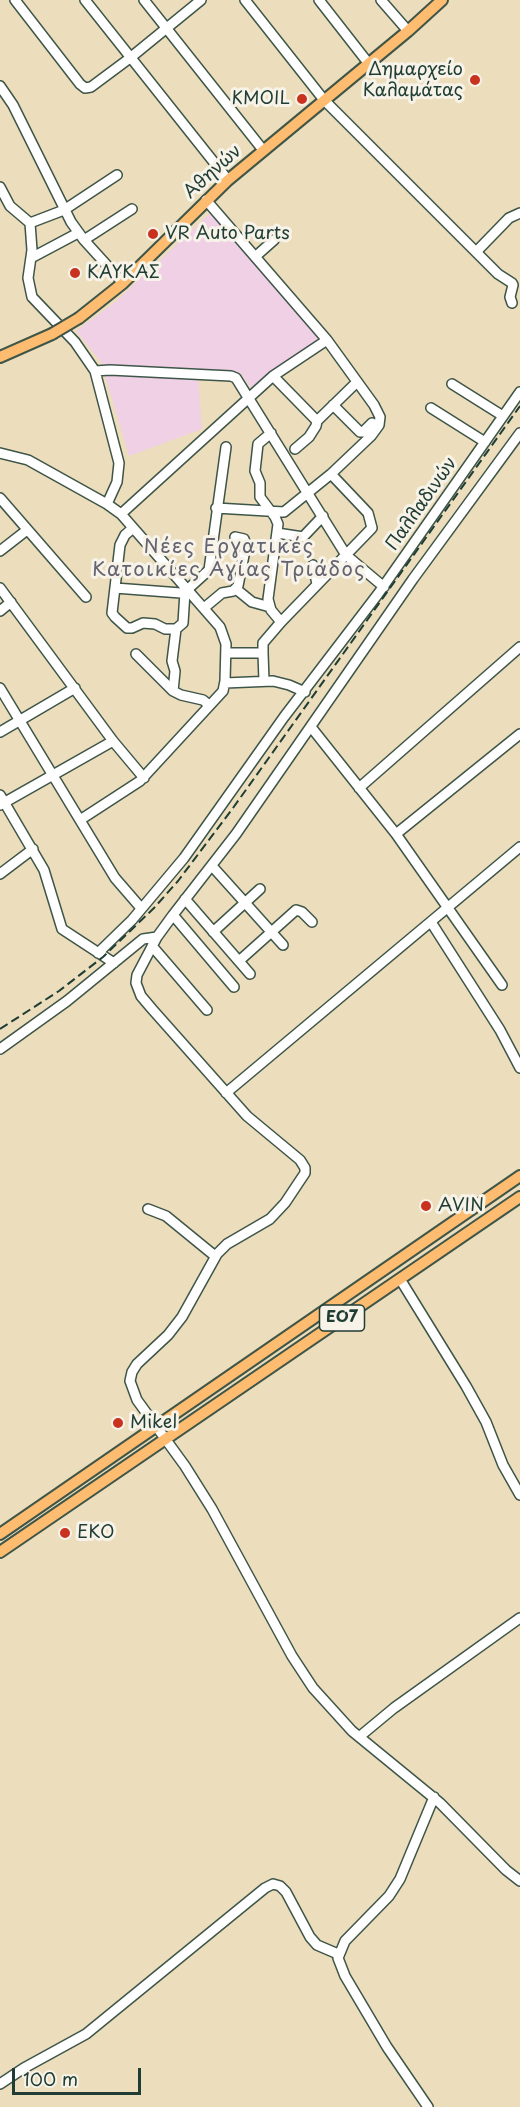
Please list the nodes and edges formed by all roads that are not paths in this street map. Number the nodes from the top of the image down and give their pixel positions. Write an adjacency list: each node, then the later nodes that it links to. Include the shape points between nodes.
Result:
1 (15, 0): 11 (street, via 85,88)
2 (85, 0): 11 (street)
3 (144, 0): 9 (street)
4 (201, 0): 9 (street)
5 (245, 0): 14 (street)
6 (319, 0): 12 (street)
7 (381, 0): 10 (street)
8 (442, 0): 10 (main road, Αθηνών)
9 (166, 30): 11 (street); 15 (street)
10 (408, 31): 12 (main road, Αθηνών)
11 (130, 58): 17 (street)
12 (369, 64): 14 (main road, Αθηνών)
13 (0, 86): 23 (street)
14 (324, 100): 15 (main road, Αθηνών); 28 (street)
15 (263, 150): 17 (main road, Αθηνών)
16 (117, 175): 23 (street)
17 (228, 180): 19 (main road, Αθηνών)
18 (0, 187): 20 (street)
19 (207, 200): 29 (street); 31 (main road, Αθηνών)
20 (10, 206): 22 (street); 25 (street)
21 (132, 209): 26 (street)
22 (0, 210)
23 (64, 210): 25 (street); 26 (street)
24 (520, 213): 28 (street, via 508,219)
25 (30, 223): 30 (street)
26 (81, 237): 30 (street); 31 (street)
27 (274, 240): 29 (street)
28 (476, 252): 32 (street, via 512,282)
29 (256, 256): 33 (street)
30 (31, 258): 35 (street, via 28,278 32,297 75,342)
31 (123, 283): 34 (main road, Αθηνών, bridge, via 79,318)
32 (512, 303)
33 (327, 340): 36 (street); 37 (street)
34 (0, 357)
35 (95, 371): 40 (street, via 231,376); 55 (street, via 119,463 117,483)
36 (273, 376): 40 (street); 44 (street)
37 (357, 382): 41 (street); 52 (street, via 374,405 379,425)
38 (452, 384): 43 (street)
39 (520, 392): 43 (street, Παλλαδινών)
40 (249, 397): 46 (street); 58 (street)
41 (333, 405): 44 (street); 45 (street, via 360,432)
42 (431, 408): 48 (street)
43 (503, 416): 48 (street, Παλλαδινών)
44 (317, 421): 50 (street, via 309,437)
45 (372, 423)
46 (271, 433): 53 (street); 57 (street, via 258,444 255,471 260,497)
47 (520, 433): 92 (street)
48 (485, 442): 68 (street, Παλλαδινών)
49 (226, 447): 56 (street)
50 (295, 449)
51 (0, 453): 55 (street, via 28,460)
52 (331, 474): 53 (street); 65 (street, via 367,511 373,526)
53 (307, 494): 57 (street, via 284,512); 59 (street)
54 (0, 498): 61 (street)
55 (107, 504): 58 (street)
56 (216, 508): 57 (street); 72 (street, via 210,568)
57 (271, 512): 62 (street, via 277,520)
58 (121, 514): 60 (street)
59 (323, 516): 62 (street, via 303,537); 65 (street)
60 (133, 528): 70 (street, via 120,545); 72 (street)
61 (27, 530): 64 (street); 73 (street)
62 (277, 533): 75 (street)
63 (235, 537): 71 (street, via 244,539 246,545)
64 (0, 551)
65 (346, 555): 67 (street); 68 (street)
66 (314, 565): 67 (street)
67 (317, 584): 78 (street)
68 (384, 587): 89 (street, Παλλαδινών)
69 (0, 588): 74 (street)
70 (115, 588): 72 (street); 79 (street, via 112,612 124,627 143,623)
71 (236, 589): 75 (street, via 252,602); 76 (street, via 222,593)
72 (187, 591): 76 (street); 79 (street, via 183,623)
73 (86, 597)
74 (11, 602): 77 (street); 87 (street)
75 (270, 607): 78 (street)
76 (204, 608): 81 (street, via 220,627)
77 (0, 610)
78 (281, 622): 82 (street, via 263,643)
79 (176, 629): 88 (street)
80 (520, 647): 98 (street)
81 (226, 653): 82 (street); 85 (street)
82 (263, 653): 84 (street)
83 (136, 654): 88 (street)
84 (264, 681): 85 (street); 89 (street, via 284,683)
85 (225, 683): 90 (street, via 223,691)
86 (0, 688): 91 (street)
87 (75, 688): 91 (street); 95 (street)
88 (173, 691): 90 (street)
89 (305, 692): 110 (street, Παλλαδινών)
90 (209, 705): 97 (street)
91 (20, 721): 93 (street); 96 (street)
92 (311, 727): 98 (street); 104 (street)
93 (0, 732)
94 (520, 734): 101 (street)
95 (113, 741): 96 (street); 97 (street)
96 (52, 775): 99 (street); 100 (street)
97 (144, 778): 100 (street)
98 (359, 788): 101 (street)
99 (1, 800): 103 (street)
100 (80, 820): 110 (street, via 115,878)
101 (396, 834): 109 (street)
102 (520, 847): 109 (street)
103 (33, 849): 105 (street); 118 (street, via 49,882 62,929)
104 (212, 866): 107 (street); 108 (street)
105 (0, 874)
106 (260, 889): 108 (street)
107 (184, 899): 111 (street); 114 (street)
108 (245, 902): 114 (street); 115 (street)
109 (447, 908): 113 (street); 122 (street)
110 (141, 909): 118 (street, Παλλαδινών)
111 (173, 915): 116 (street); 123 (street)
112 (312, 922): 115 (street, via 296,910)
113 (431, 922): 126 (street); 127 (street)
114 (213, 932): 119 (street)
115 (271, 932): 117 (street); 119 (street)
116 (155, 942): 120 (street, via 143,939); 124 (street); 127 (street, via 137,975 141,996)
117 (283, 945)
118 (98, 953): 120 (street)
119 (239, 961): 121 (street)
120 (114, 963): 125 (street)
121 (250, 974)
122 (502, 985)
123 (234, 987)
124 (207, 1010)
125 (0, 1049)
126 (520, 1068)
127 (226, 1093): 131 (street, via 300,1160 305,1173 270,1219 227,1244)
128 (520, 1176): 133 (main road, ΕΟ7)
129 (520, 1197): 132 (main road, ΕΟ7)
130 (148, 1209): 131 (street, via 166,1216)
131 (215, 1256): 133 (street, via 182,1317 132,1372 134,1395)
132 (400, 1279): 134 (main road, ΕΟ7); 135 (street, via 466,1386)
133 (156, 1427): 134 (street); 136 (main road, ΕΟ7)
134 (165, 1439): 137 (main road, ΕΟ7); 139 (street, via 212,1509 300,1669)
135 (520, 1495)
136 (0, 1534)
137 (0, 1552)
138 (520, 1618): 139 (street)
139 (359, 1737): 140 (street)
140 (434, 1797): 141 (street); 142 (street, via 400,1879 389,1896 346,1939)
141 (520, 1881)
142 (338, 1954): 144 (street, via 317,1945 286,1892 273,1884 86,2034); 145 (street, via 350,1985)
143 (0, 2070): 144 (street)
144 (3, 2081)
145 (428, 2107)

